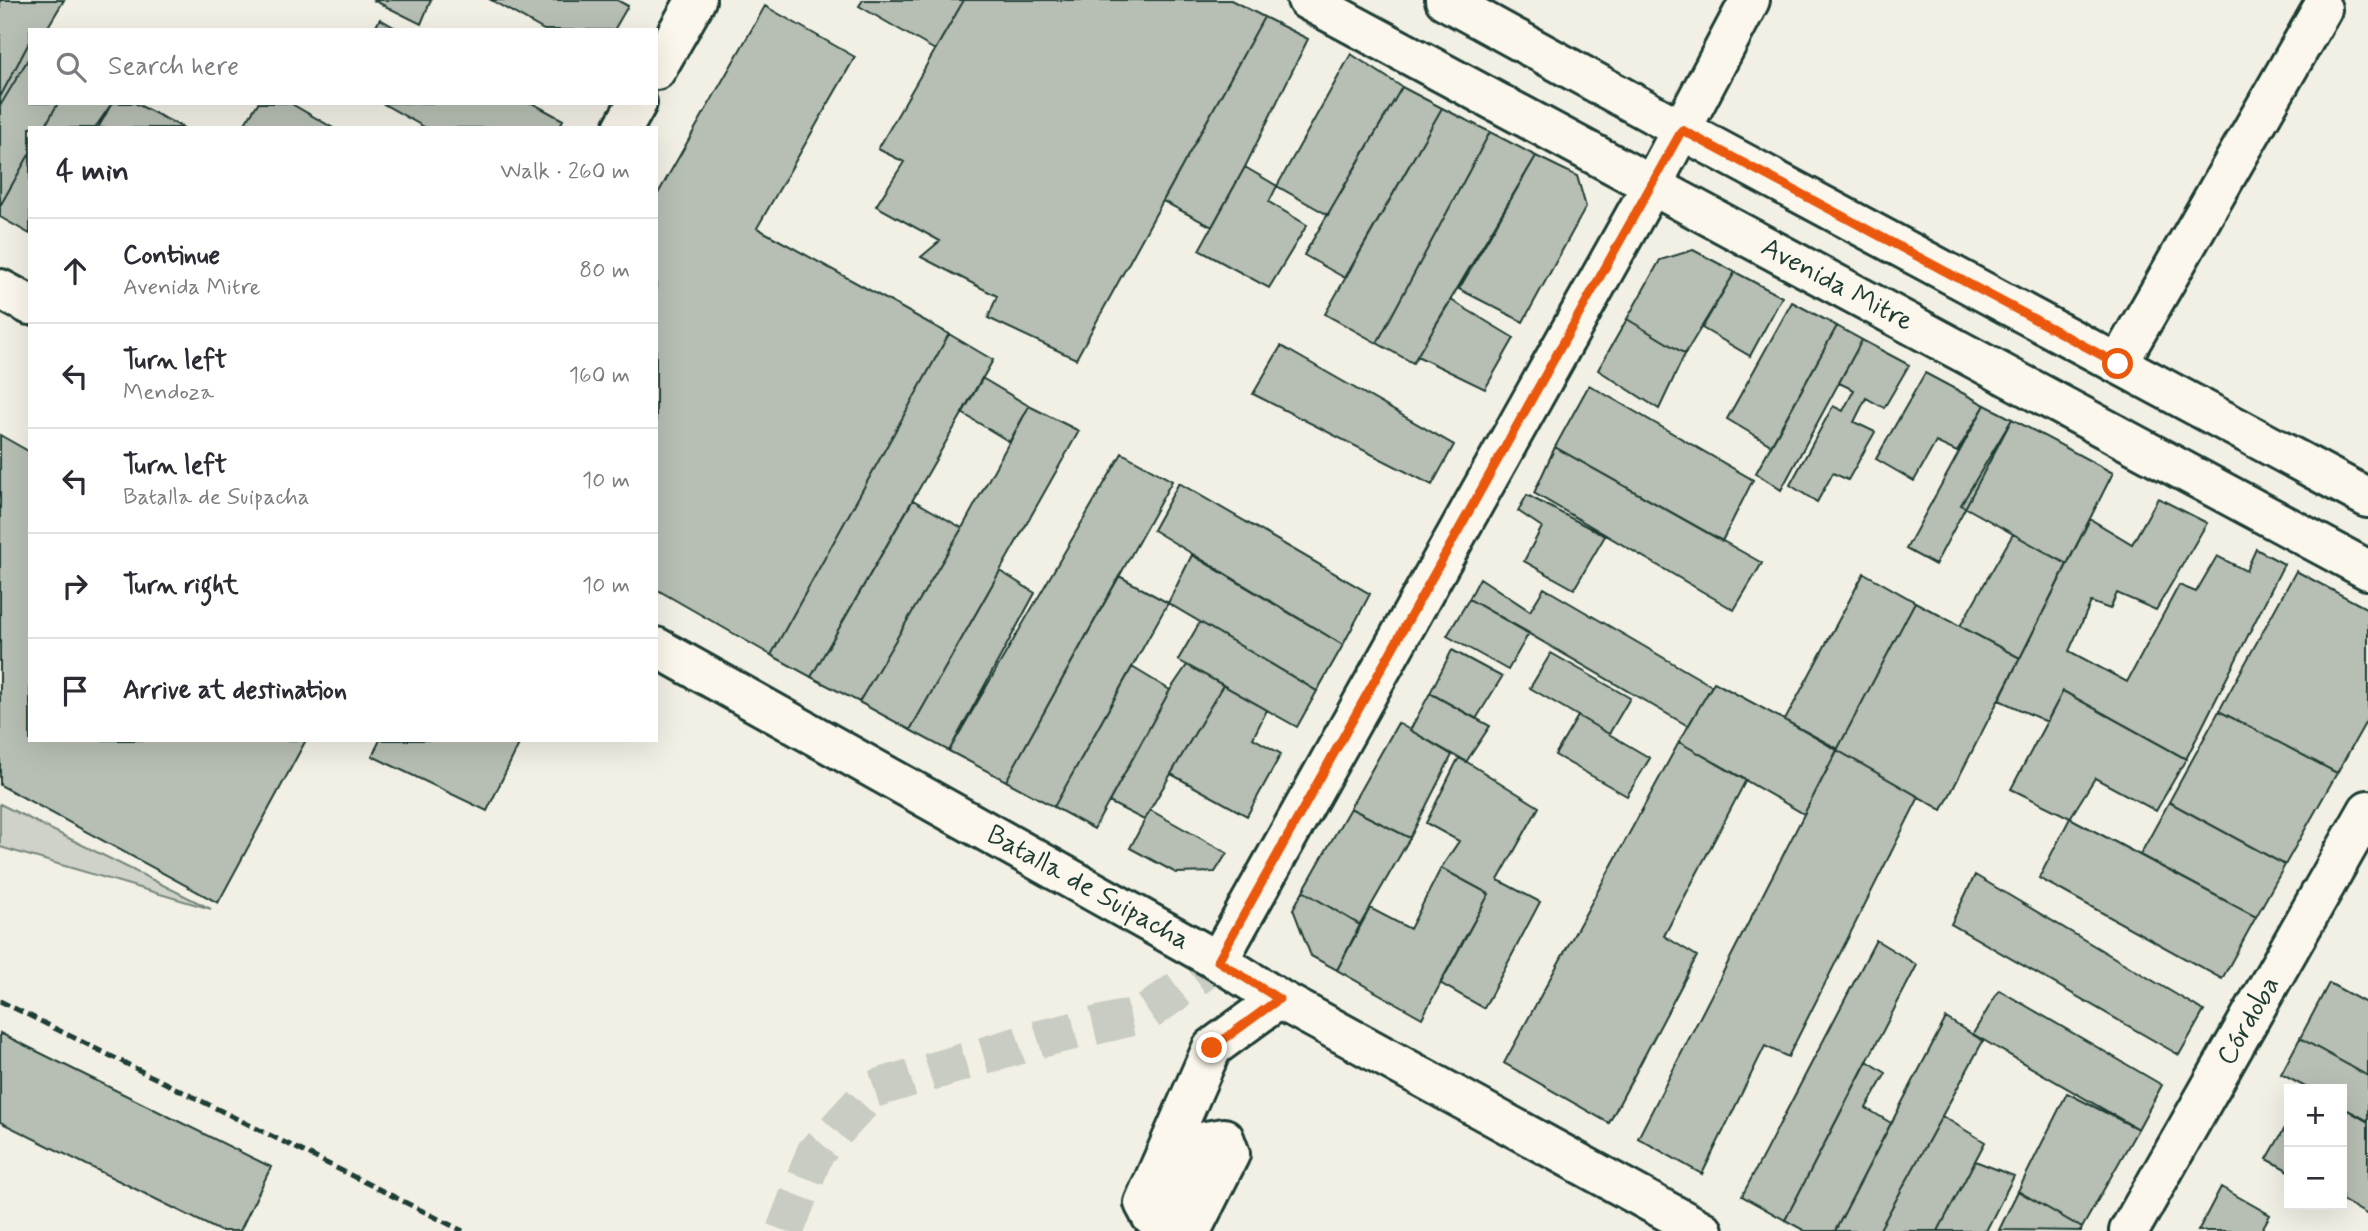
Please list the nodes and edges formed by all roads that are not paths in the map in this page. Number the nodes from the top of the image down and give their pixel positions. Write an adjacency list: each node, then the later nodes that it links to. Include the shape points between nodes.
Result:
1 (696, 0): 6 (street)
2 (1307, 0): 10 (street, Avenida Mitre)
3 (1445, 0): 9 (street)
4 (1750, 0): 9 (street)
5 (2322, 9): 13 (street)
6 (658, 66)
7 (636, 105): 8 (street)
8 (624, 126)
9 (1682, 130): 10 (street); 13 (street)
10 (1652, 185): 15 (street, Avenida Mitre); 18 (street)
11 (0, 289): 12 (street)
12 (28, 304)
13 (2118, 364): 14 (street)
14 (2368, 498)
15 (2368, 570)
16 (658, 648): 18 (street, Batalla de Suipacha)
17 (2368, 810): 22 (street, Córdoba)
18 (1218, 961): 19 (street, Batalla de Suipacha)
19 (1279, 999): 20 (street, via 1212,1048 1144,1203 1151,1216 1165,1214 1206,1141 1224,1138 1230,1154); 21 (street, Batalla de Suipacha)
20 (1191, 1231)
21 (1703, 1231)
22 (2129, 1231)

